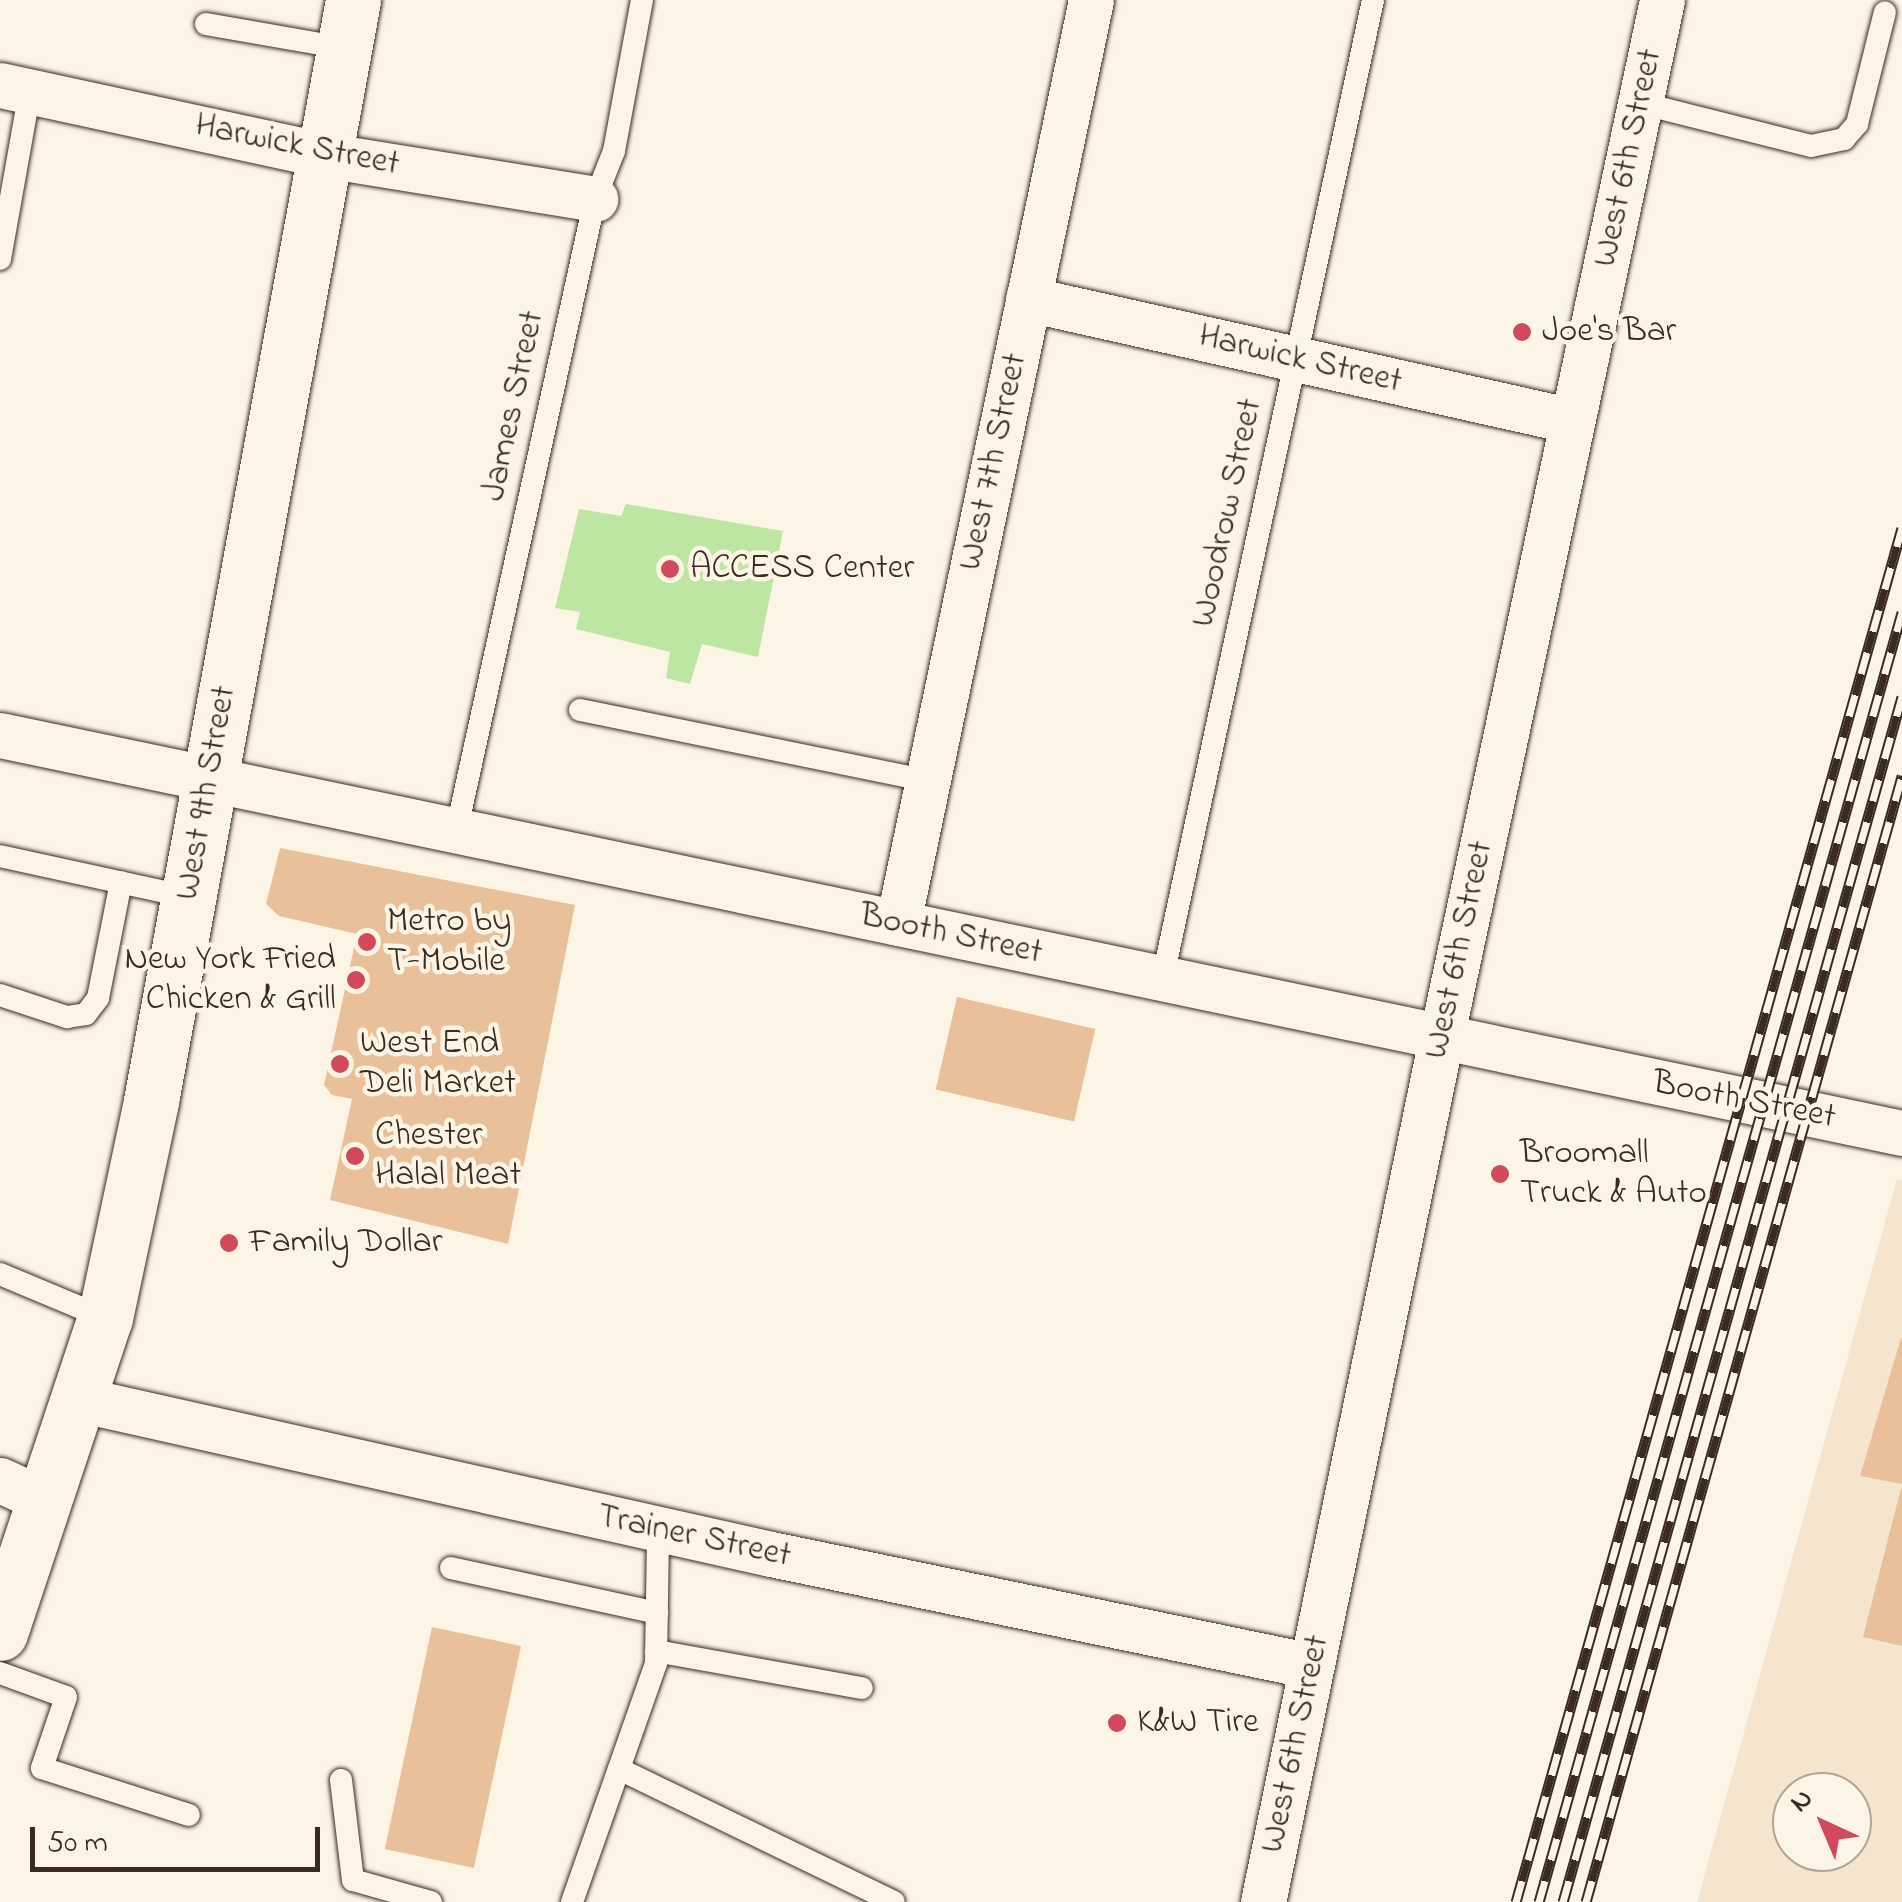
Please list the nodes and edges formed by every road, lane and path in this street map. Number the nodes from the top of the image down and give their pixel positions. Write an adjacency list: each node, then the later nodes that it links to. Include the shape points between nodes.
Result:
1 (642, 0): 11 (lane, James Street, via 614,151)
2 (1090, 0): 13 (street, West 7th Street)
3 (1373, 0): 14 (lane, Woodrow Street)
4 (1662, 0): 9 (street, West 6th Street)
5 (1885, 12): 9 (lane, via 1857,124 1844,138 1812,146)
6 (206, 24): 7 (lane)
7 (349, 24): 10 (main road, West 9th Street)
8 (15, 88): 10 (street, Harwick Street); 12 (lane)
9 (1640, 103): 15 (street, West 6th Street)
10 (324, 155): 11 (street, Harwick Street); 18 (main road, West 9th Street)
11 (595, 199): 20 (lane, James Street)
12 (0, 258)
13 (1028, 300): 14 (street, Harwick Street); 19 (street, West 7th Street)
14 (1298, 360): 15 (street, Harwick Street); 25 (lane, Woodrow Street)
15 (1573, 421): 27 (street, West 6th Street)
16 (580, 710): 19 (lane)
17 (0, 735): 18 (street, Booth Street)
18 (209, 777): 20 (street, Booth Street); 23 (main road, West 9th Street)
19 (928, 781): 24 (street, West 7th Street)
20 (457, 828): 24 (street, Booth Street)
21 (0, 856): 22 (lane)
22 (121, 882): 23 (lane); 26 (lane, via 98,998 86,1014 66,1017)
23 (188, 897): 30 (main road, West 9th Street)
24 (898, 923): 25 (street, Booth Street)
25 (1162, 981): 27 (street, Booth Street)
26 (0, 995)
27 (1440, 1039): 28 (street, Booth Street); 38 (street, West 6th Street)
28 (1902, 1133)
29 (0, 1274): 30 (lane)
30 (105, 1318): 31 (main road, West 9th Street)
31 (78, 1399): 32 (main road, West 9th Street); 33 (street, Trainer Street)
32 (15, 1499): 36 (main road, West 9th Street)
33 (658, 1529): 35 (lane); 38 (street, Trainer Street)
34 (451, 1568): 35 (lane)
35 (656, 1614): 37 (lane)
36 (0, 1633)
37 (656, 1651): 40 (lane); 41 (lane)
38 (1312, 1666): 47 (street, West 6th Street)
39 (0, 1673): 43 (lane, via 66,1697 42,1768)
40 (862, 1688)
41 (619, 1770): 45 (lane); 46 (lane)
42 (341, 1780): 44 (lane, via 352,1880)
43 (189, 1815)
44 (431, 1902)
45 (572, 1902)
46 (894, 1902)
47 (1264, 1902)

